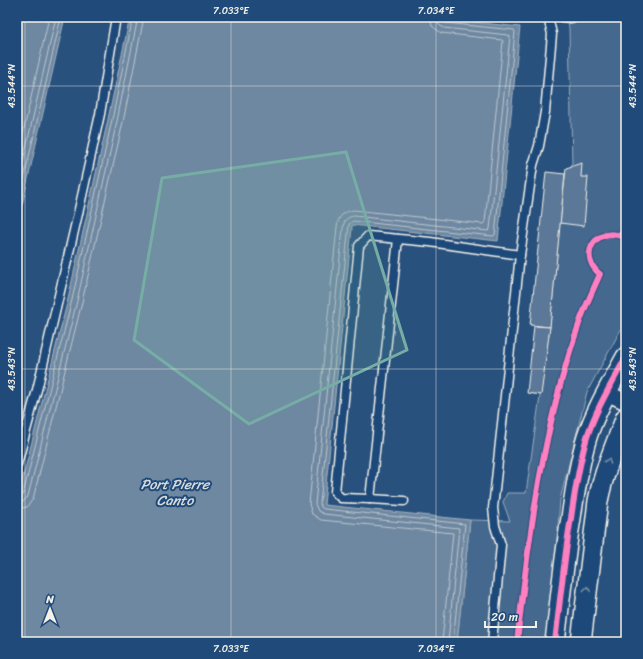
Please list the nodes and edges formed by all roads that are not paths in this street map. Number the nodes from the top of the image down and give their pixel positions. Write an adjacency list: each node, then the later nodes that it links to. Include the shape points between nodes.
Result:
1 (116, 17): 11 (lane, via 84,190)
2 (548, 17): 6 (lane, via 552,34 545,112 531,177)
3 (562, 17): 4 (lane)
4 (576, 17)
5 (398, 239): 6 (lane); 12 (lane); 12 (lane, via 368,236 359,246 335,492 341,498)
6 (520, 256): 14 (lane, via 493,508 501,545)
7 (626, 357): 8 (street)
8 (607, 393): 9 (street); 15 (street, via 587,436 576,481)
9 (626, 402)
10 (626, 418): 16 (street, one-way to 10, via 600,487 609,457)
11 (17, 464)
12 (370, 499): 13 (lane)
13 (404, 501)
14 (492, 642)
15 (555, 642)
16 (581, 642)

